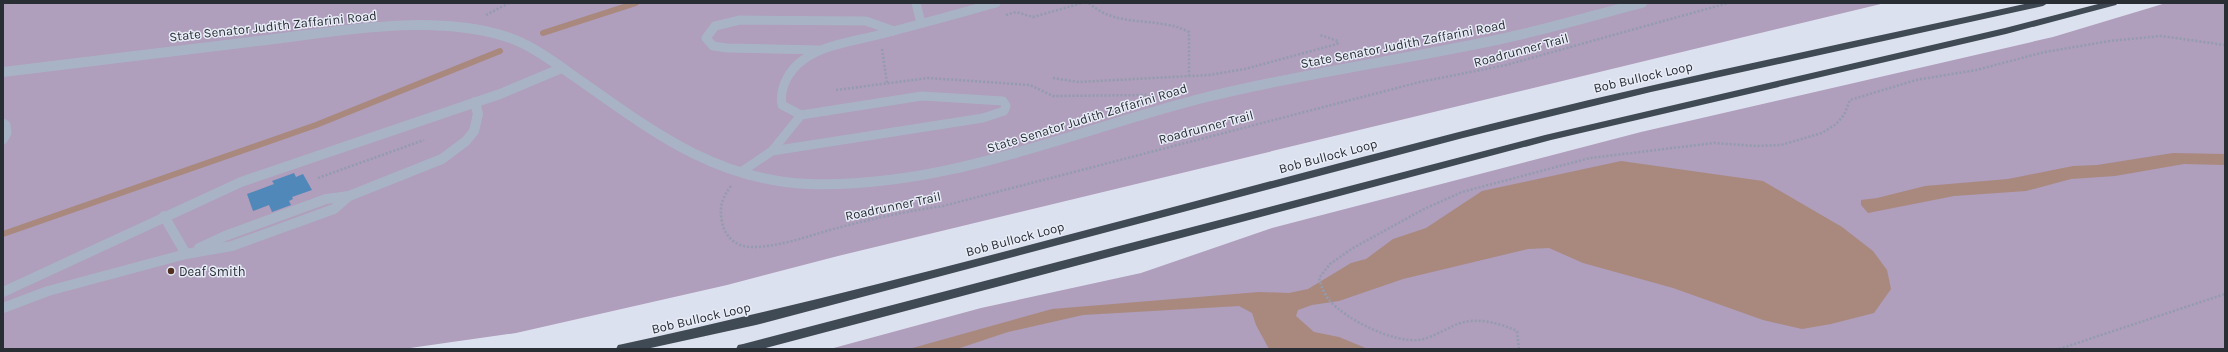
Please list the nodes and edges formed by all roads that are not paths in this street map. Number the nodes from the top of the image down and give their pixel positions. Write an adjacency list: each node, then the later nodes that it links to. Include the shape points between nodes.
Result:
1 (916, 3): 6 (lane)
2 (996, 3): 6 (lane)
3 (1642, 3): 16 (street, State Senator Judith Zaffarini Road, via 1504,38 1208,97 1007,157 925,176 828,185 784,182)
4 (2043, 3): 21 (highway, Bob Bullock Loop, via 1651,89 1467,134 756,320)
5 (2113, 3): 22 (highway, via 2006,31 1549,136)
6 (921, 23): 7 (lane)
7 (894, 30): 8 (lane); 8 (lane, via 866,21 740,20 716,26 706,38 713,46 727,48)
8 (825, 50): 12 (lane, via 801,62 781,92 782,105)
9 (562, 68): 10 (street, State Senator Judith Zaffarini Road, via 522,44 499,35 418,27 334,32); 11 (street); 16 (street, State Senator Judith Zaffarini Road, via 684,150 712,164)
10 (3, 72)
11 (474, 102): 17 (street, via 253,177); 18 (street, via 478,114 477,126 466,141 455,150 428,166 349,196 334,209 232,246)
12 (801, 115): 15 (lane); 15 (lane, via 928,96 995,100 1003,102 1006,106 1004,111 982,118)
13 (3, 123): 14 (lane, via 6,125 7,133)
14 (3, 140)
15 (772, 151): 16 (lane)
16 (741, 172)
17 (164, 216): 18 (street); 19 (street)
18 (186, 254): 20 (street, via 48,291)
19 (3, 292)
20 (3, 308)
21 (623, 349)
22 (743, 349)

